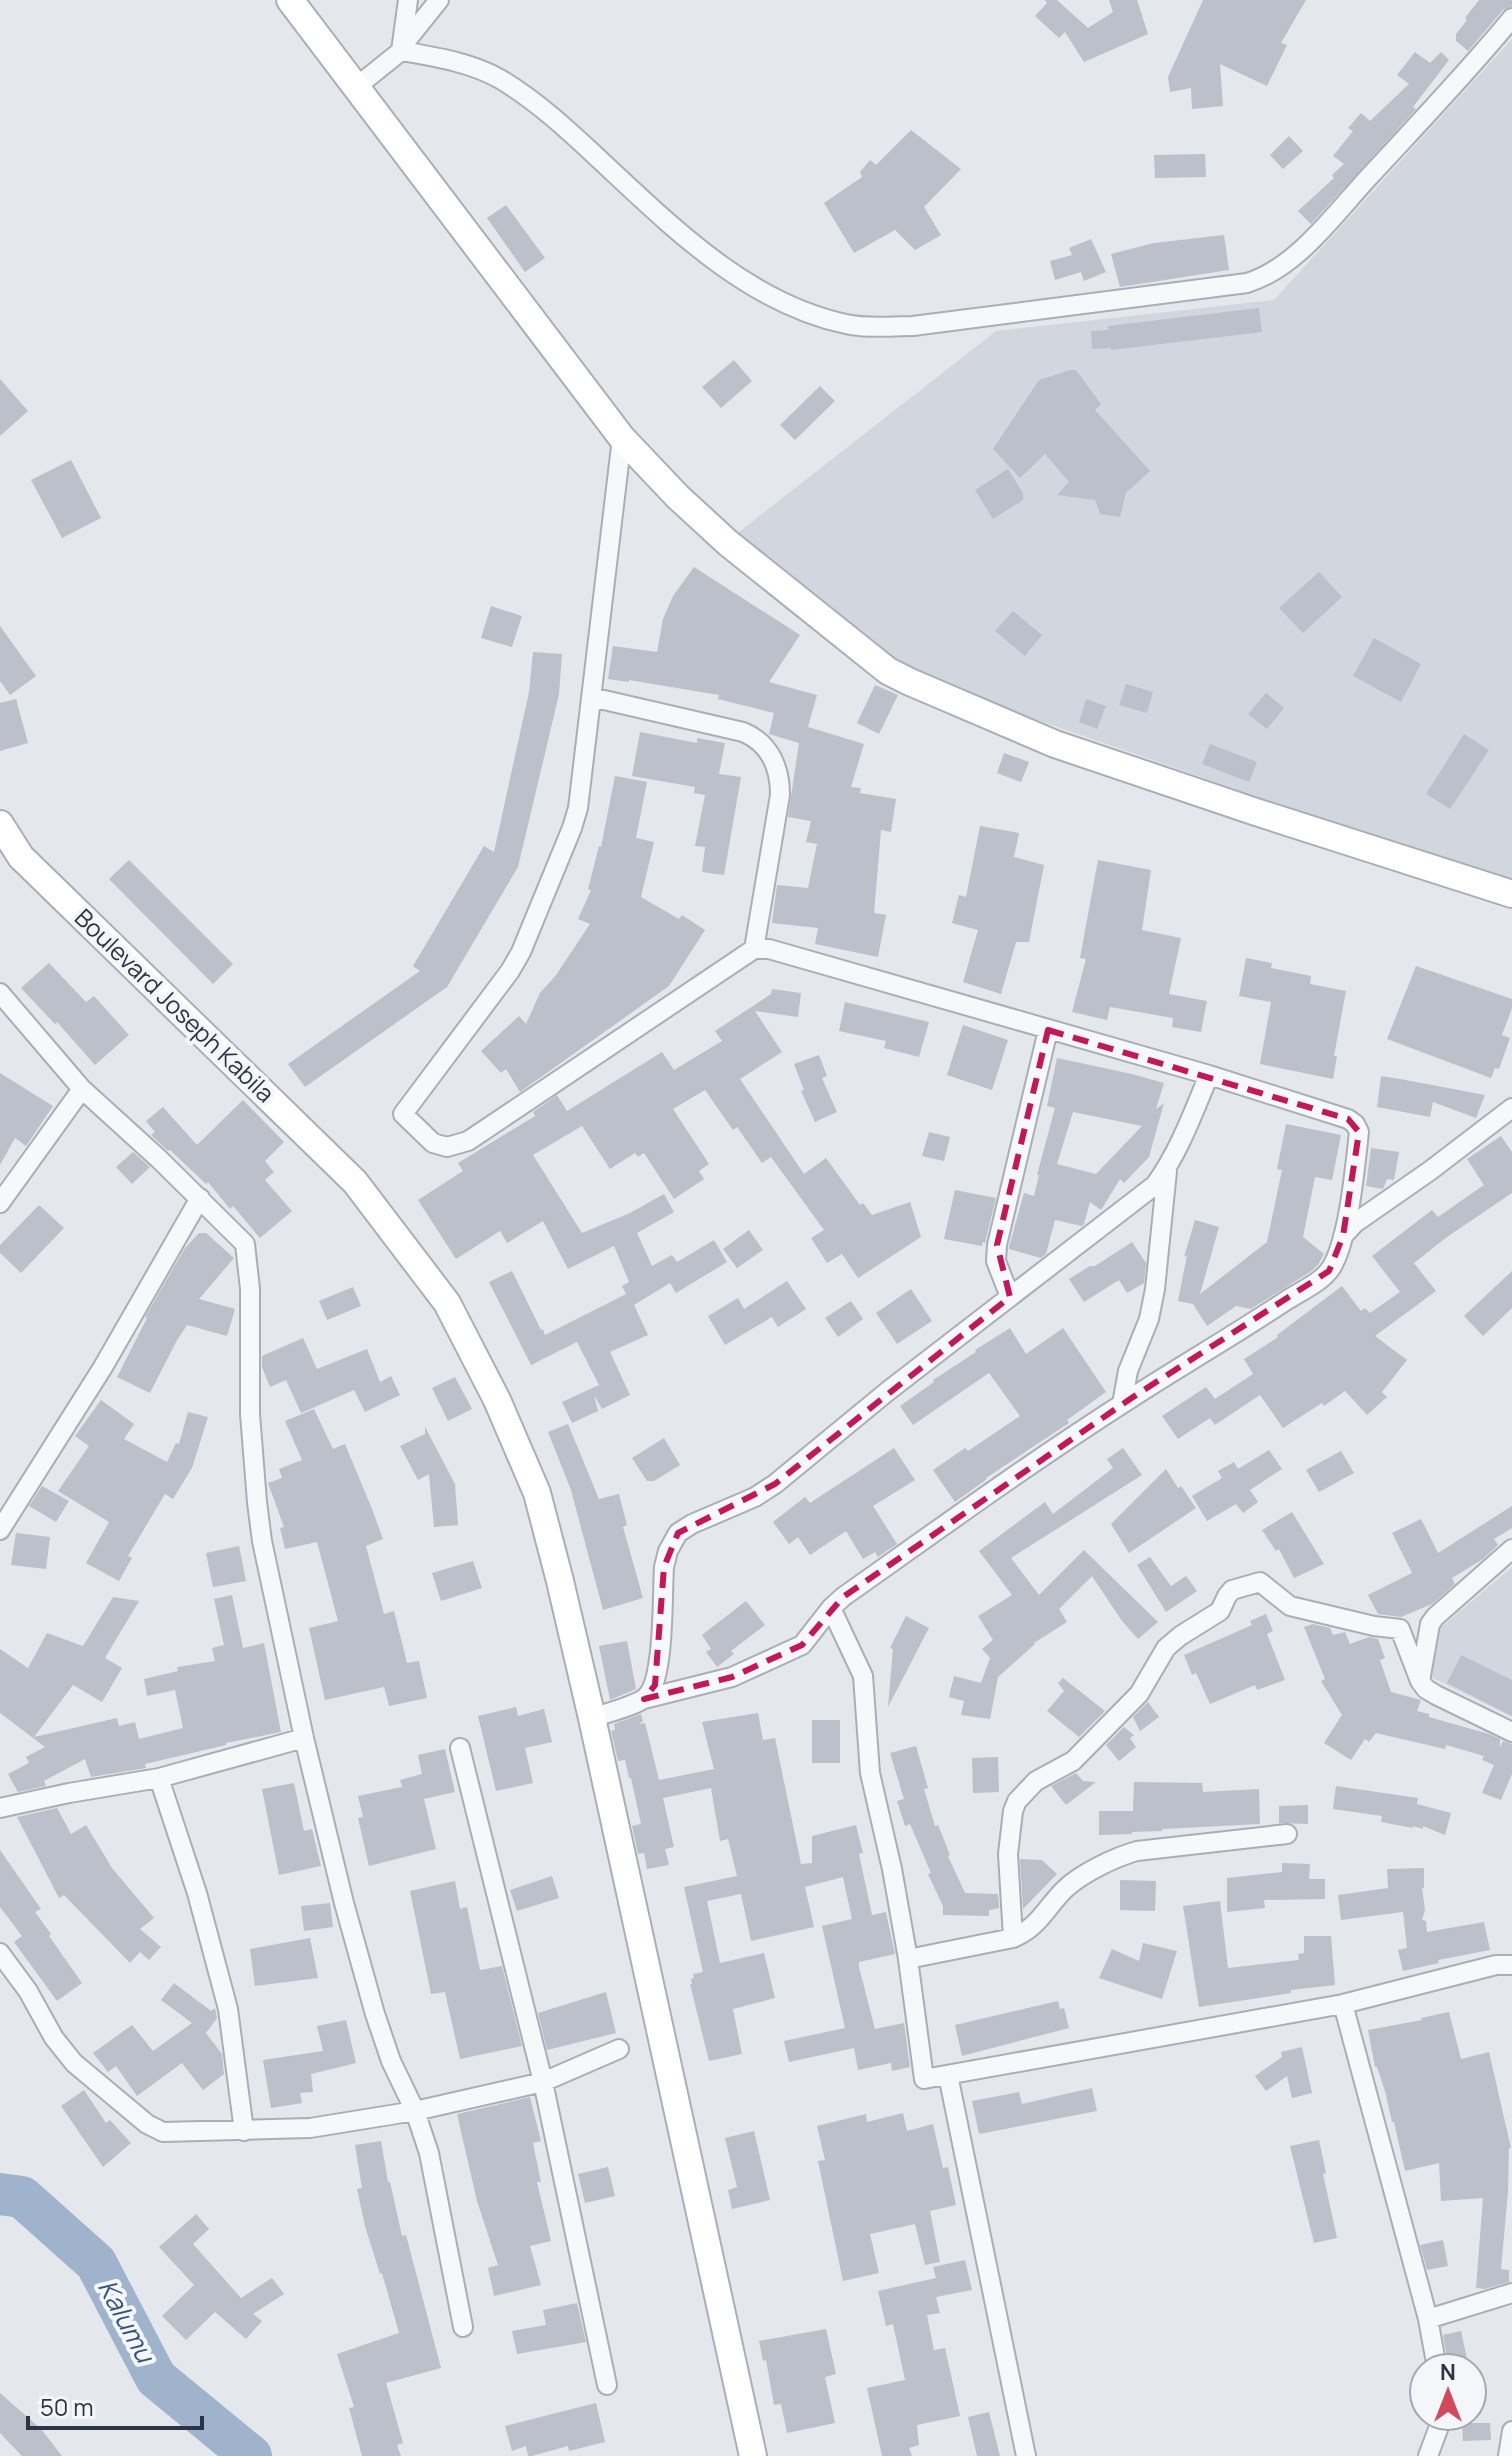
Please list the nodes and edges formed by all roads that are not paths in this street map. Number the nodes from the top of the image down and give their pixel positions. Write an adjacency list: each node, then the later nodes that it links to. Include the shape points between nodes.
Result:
1 (290, 0): 6 (main road)
2 (408, 0): 5 (street)
3 (439, 0): 5 (street)
4 (1512, 18): 5 (street, via 1297,253 1266,277 913,326 847,325 794,309 743,280 667,223 559,122 500,80)
5 (402, 48): 6 (street)
6 (355, 88): 7 (main road)
7 (622, 438): 8 (street); 10 (main road, via 728,543 888,671 1069,749)
8 (591, 697): 11 (street, via 743,732 764,747 778,770 780,795); 11 (street, via 578,808 521,952 403,1114 433,1143 447,1147 468,1141)
9 (0, 824): 30 (main road, Boulevard Joseph Kabila, via 21,857 355,1182 447,1303 537,1493)
10 (1512, 894)
11 (754, 949): 13 (street)
12 (0, 993): 15 (street)
13 (1048, 1030): 14 (street); 21 (street, via 997,1245 996,1261)
14 (1209, 1075): 17 (street); 20 (street, via 1355,1124 1359,1132)
15 (82, 1089): 18 (street); 19 (street)
16 (1512, 1108): 20 (street)
17 (1167, 1168): 21 (street, via 1155,1185); 22 (street, via 1155,1289)
18 (200, 1198): 23 (street, via 103,1367); 32 (street, via 245,1244 257,1502)
19 (0, 1203)
20 (1343, 1236): 22 (street, via 1329,1271 1317,1281)
21 (1010, 1297): 29 (street, via 775,1484 678,1533 664,1567 655,1685)
22 (1122, 1404): 25 (street)
23 (0, 1530)
24 (1512, 1549): 26 (street)
25 (831, 1608): 29 (street, via 802,1645 732,1677); 39 (street, via 863,1676 871,1783)
26 (1430, 1624): 27 (street); 28 (street)
27 (1400, 1629): 28 (street); 37 (street, via 1290,1606 1260,1582 1232,1590 1220,1611 1166,1648 1139,1694 1073,1761 1036,1781 1017,1801 1008,1854)
28 (1420, 1681): 31 (street, via 1436,1695)
29 (644, 1699): 30 (street)
30 (592, 1718): 54 (main road, Boulevard Joseph Kabila)
31 (1512, 1732)
32 (304, 1738): 34 (street); 45 (street, via 375,2014)
33 (460, 1748): 44 (street)
34 (159, 1778): 35 (street); 46 (street, via 228,2009)
35 (0, 1808)
36 (1287, 1834): 37 (street, via 1122,1855 1071,1884 1033,1927)
37 (1013, 1938): 39 (street)
38 (0, 1953): 46 (street, via 74,2063 147,2124 163,2132)
39 (908, 1959): 43 (street, via 924,2079)
40 (1512, 1965): 41 (street)
41 (1343, 2004): 43 (street); 48 (street)
42 (619, 2049): 44 (street)
43 (948, 2075): 55 (street)
44 (543, 2082): 45 (street); 51 (street)
45 (415, 2111): 46 (street, via 310,2128); 49 (street, via 429,2153)
46 (244, 2131)
47 (1512, 2293): 48 (street)
48 (1428, 2319): 50 (street)
49 (463, 2327)
50 (1434, 2352)
51 (607, 2385)
52 (1512, 2431): 57 (street)
53 (1437, 2432): 56 (street)
54 (753, 2456)
55 (1026, 2456)
56 (1428, 2456)
57 (1508, 2456)

